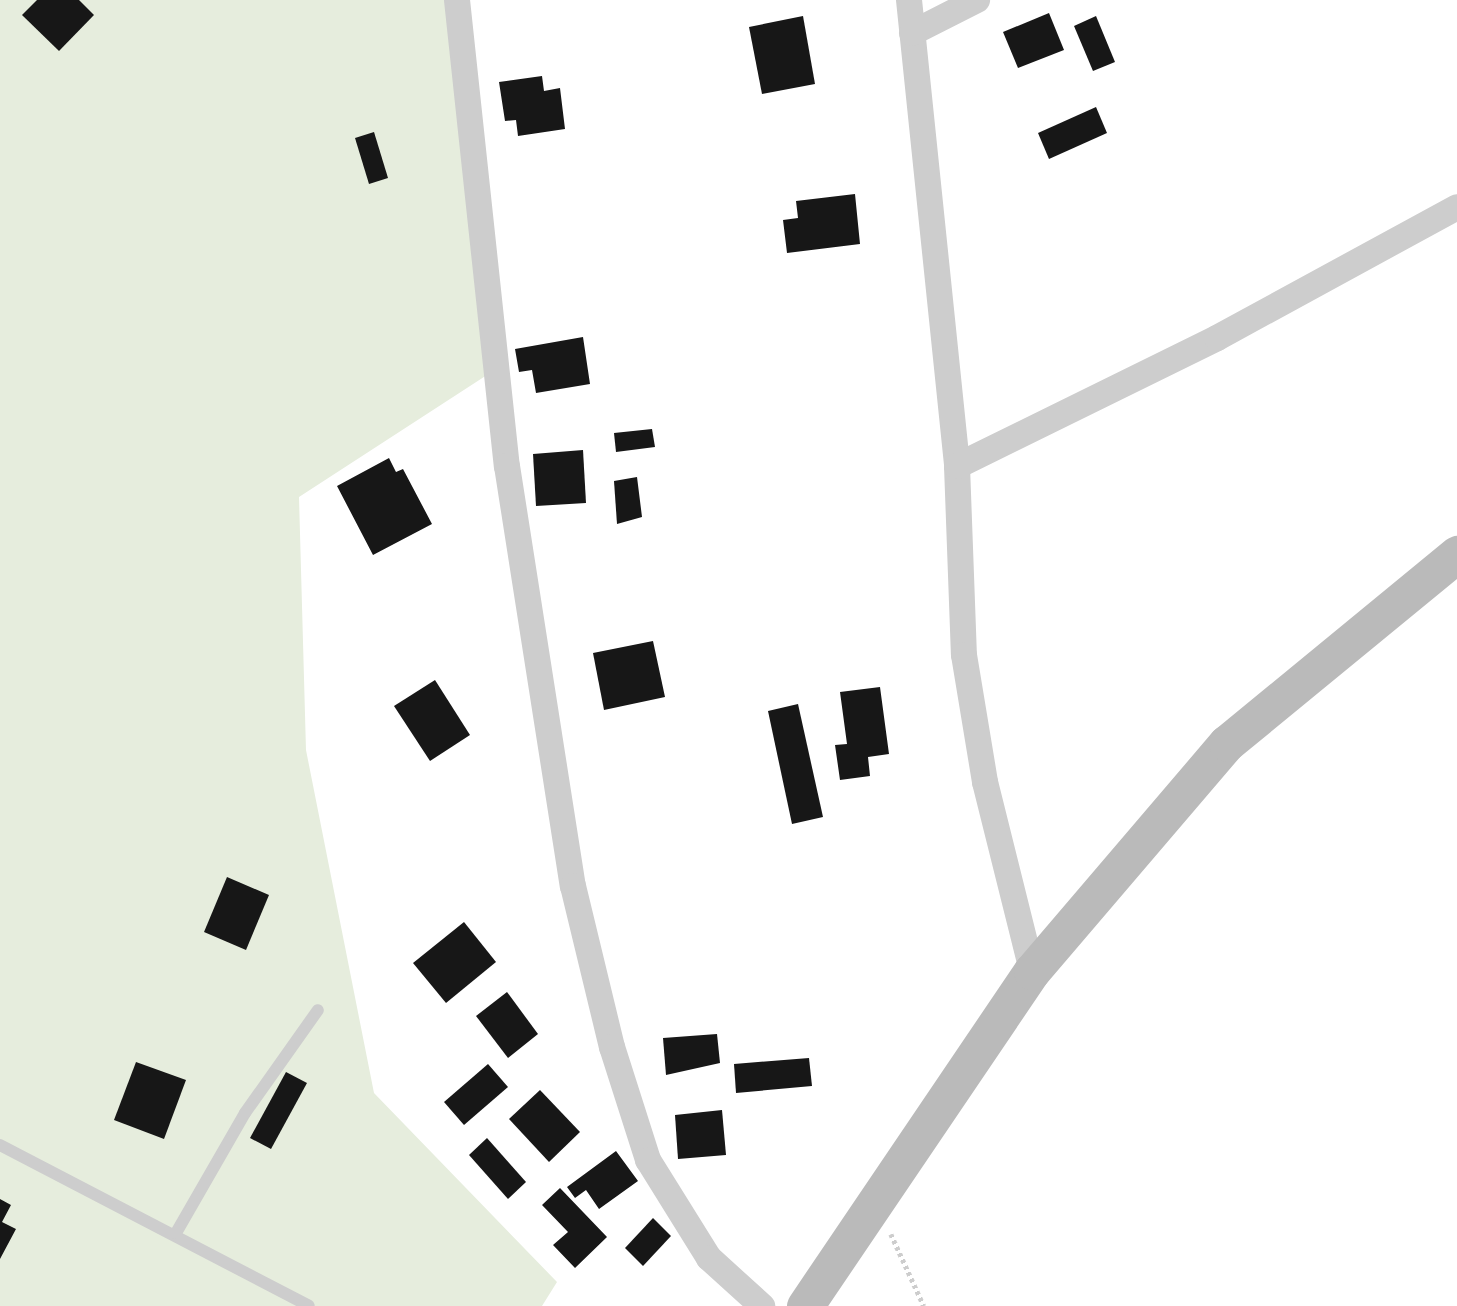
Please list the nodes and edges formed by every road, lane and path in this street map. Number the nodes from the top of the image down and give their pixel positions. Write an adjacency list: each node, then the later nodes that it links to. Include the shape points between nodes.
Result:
1 (457, 0): 14 (street, via 507,466 576,900 612,1047 648,1160 709,1258)
2 (909, 0): 4 (street)
3 (977, 0): 4 (street)
4 (912, 33): 6 (street)
5 (1457, 207): 6 (street, via 1217,338)
6 (957, 466): 8 (street, via 964,655 985,782)
7 (1457, 554): 8 (main road, via 1227,743)
8 (1032, 971): 11 (main road)
9 (318, 1010): 12 (lane, via 245,1113)
10 (0, 1145): 12 (lane)
11 (875, 1199): 15 (main road); 16 (path)
12 (176, 1233): 13 (lane)
13 (309, 1306)
14 (762, 1306)
15 (805, 1306)
16 (924, 1306)

